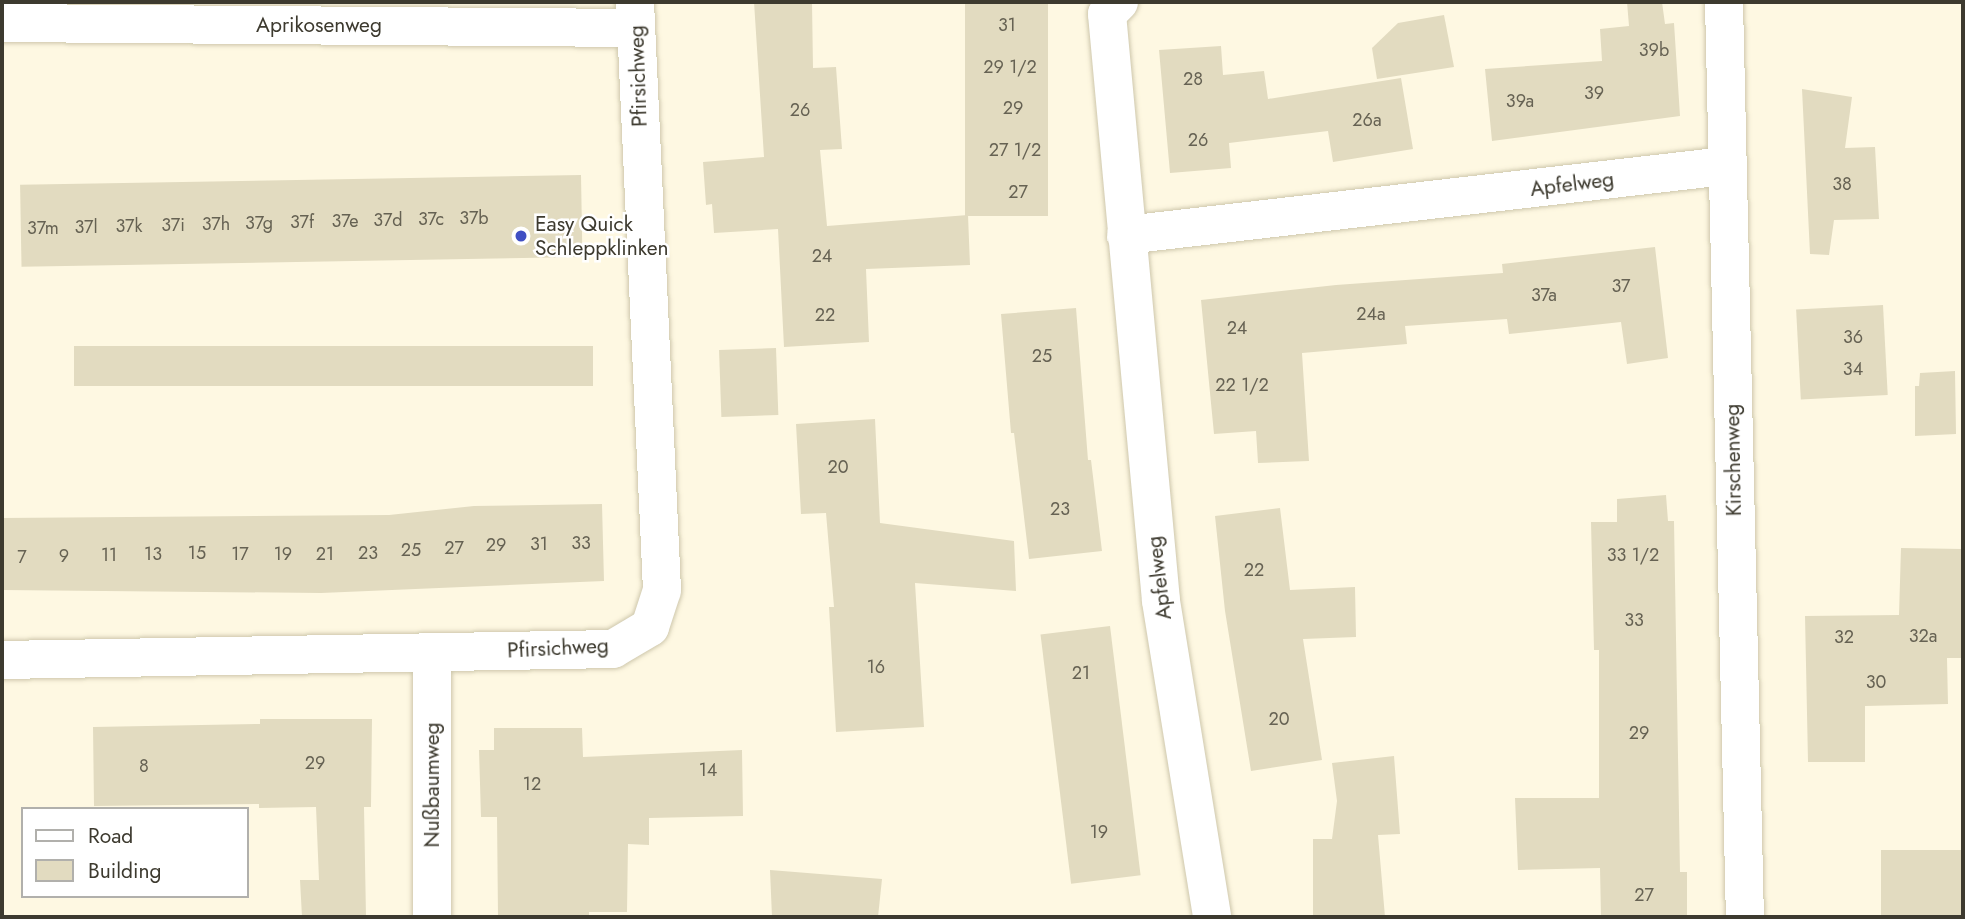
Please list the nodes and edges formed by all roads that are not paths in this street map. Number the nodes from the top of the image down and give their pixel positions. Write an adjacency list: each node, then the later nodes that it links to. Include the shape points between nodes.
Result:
1 (1119, 2): 6 (street, Apfelweg, via 1107,14)
2 (1724, 2): 5 (street, Kirschenweg)
3 (635, 15): 4 (street, Aprikosenweg); 7 (street, Pfirsichweg, via 662,590 650,627 613,649)
4 (2, 23)
5 (1726, 166): 6 (street, Apfelweg); 11 (street, Kirschenweg)
6 (1126, 235): 10 (street, Apfelweg, via 1161,601)
7 (432, 652): 8 (street, Pfirsichweg); 9 (street, Nußbaumweg)
8 (2, 660)
9 (432, 917)
10 (1212, 917)
11 (1745, 917)

